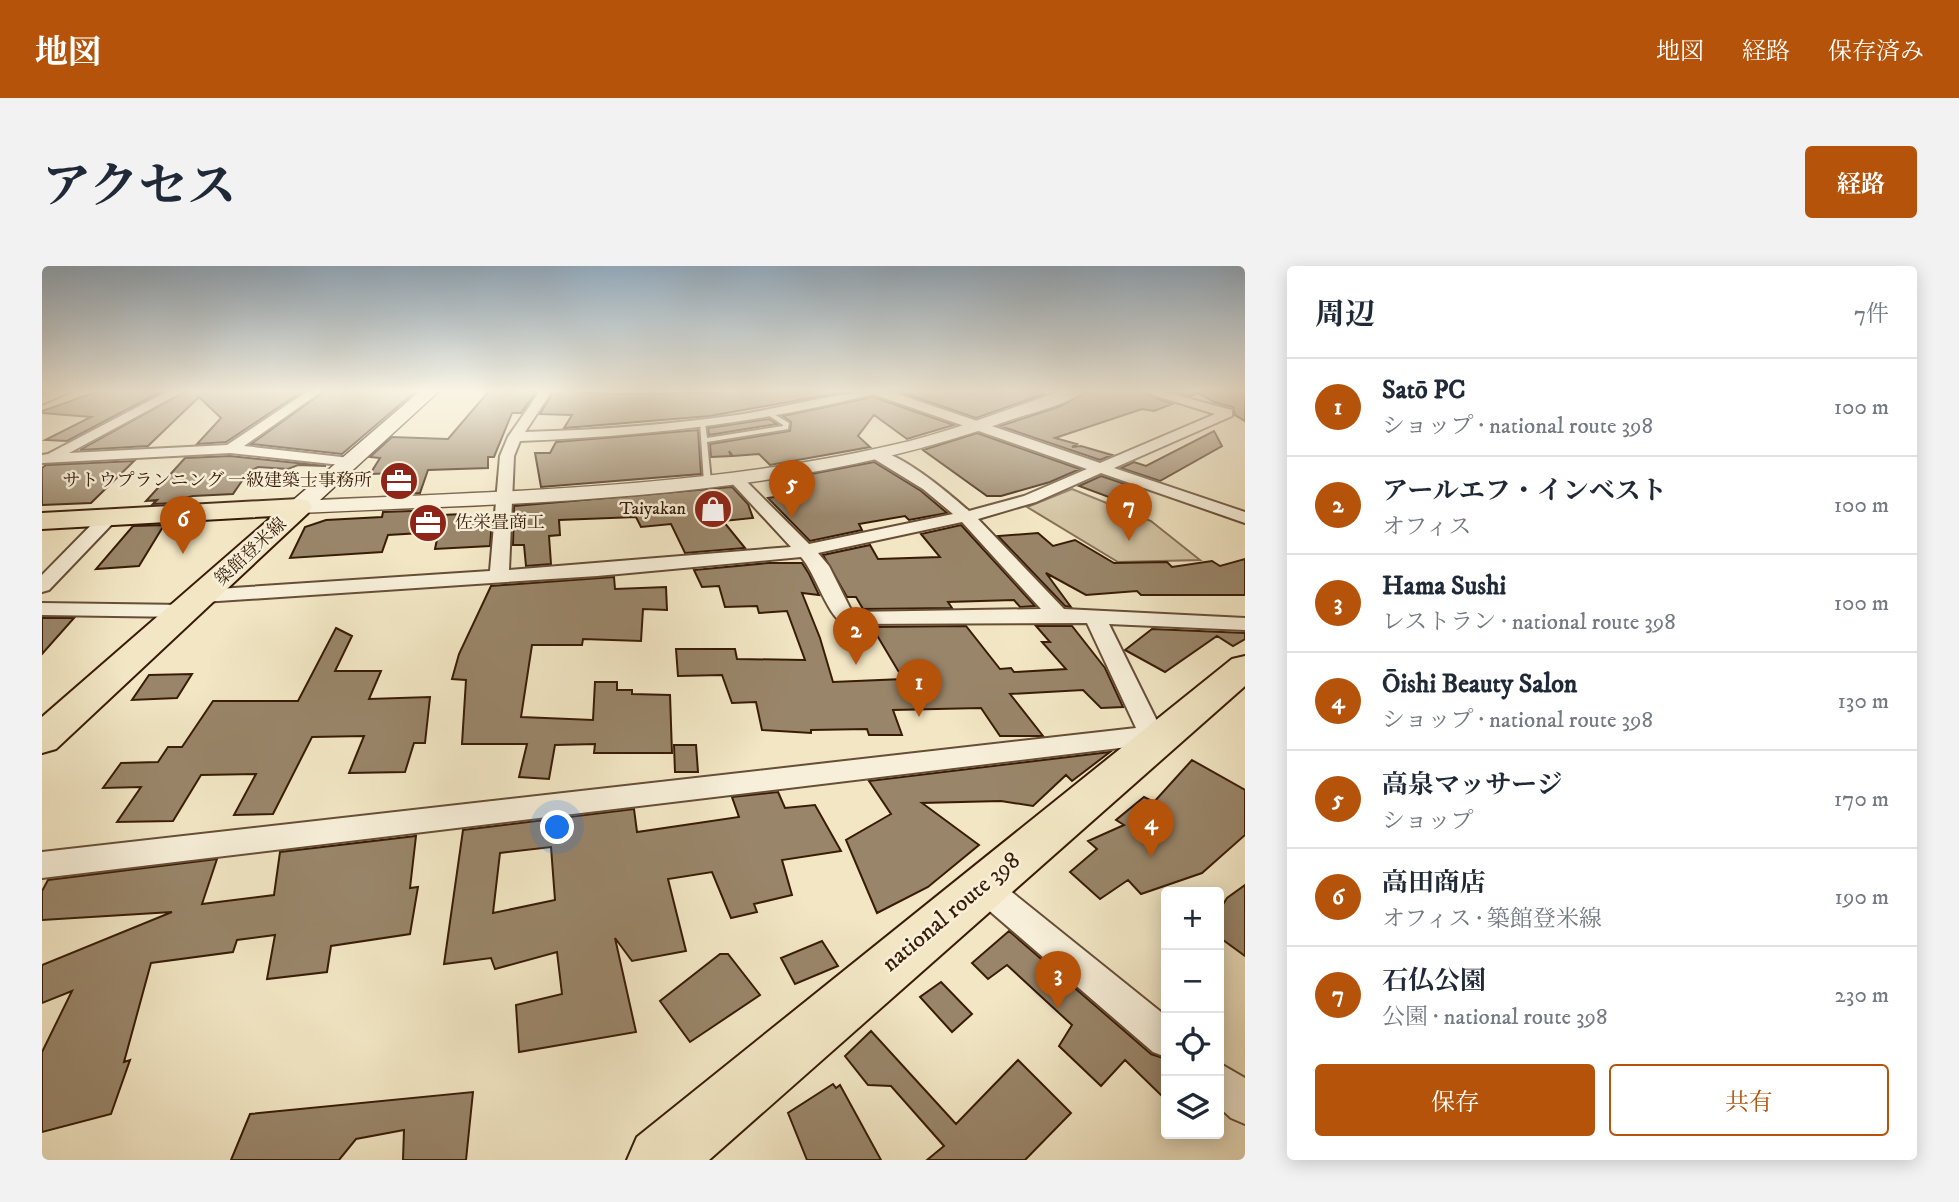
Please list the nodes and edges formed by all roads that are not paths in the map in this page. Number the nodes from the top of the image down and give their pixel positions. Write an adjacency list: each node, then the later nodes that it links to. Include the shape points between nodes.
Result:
1 (97, 433): 15 (street)
2 (254, 433): 13 (street)
3 (383, 433): 16 (main road)
4 (518, 433): 11 (street)
5 (572, 433): 11 (street)
6 (703, 433): 12 (lane)
7 (754, 433): 12 (lane)
8 (951, 433): 14 (street)
9 (995, 433): 17 (street)
10 (1183, 433): 17 (street)
11 (515, 437): 20 (street, via 507,456)
12 (704, 440): 19 (lane)
13 (230, 449): 15 (street); 16 (street)
14 (876, 454): 18 (street); 23 (street, via 922,477)
15 (44, 460)
16 (350, 462): 21 (main road)
17 (1103, 469): 23 (street, via 1030,499); 24 (street)
18 (735, 478): 19 (street); 26 (street)
19 (707, 481): 20 (street)
20 (503, 496): 21 (street); 27 (street)
21 (299, 507): 22 (main road, 築館登米線); 29 (main road, 築館登米線)
22 (109, 517): 25 (main road, 築館登米線); 28 (street)
23 (968, 517): 26 (street); 31 (street)
24 (1245, 518)
25 (42, 521)
26 (803, 551): 27 (street); 31 (street, via 820,566 845,618)
27 (499, 577): 29 (street)
28 (42, 586)
29 (194, 603): 30 (street); 35 (main road, 築館登米線)
30 (42, 609)
31 (1058, 615): 32 (street)
32 (1095, 617): 33 (street); 36 (street)
33 (1245, 624)
34 (1245, 667): 36 (main road, national route 398)
35 (42, 739)
36 (1158, 740): 37 (street, via 1137,737); 38 (main road, national route 398)
37 (42, 865)
38 (982, 886): 39 (street); 42 (main road, national route 398)
39 (1161, 1035)
40 (1224, 1086): 41 (street)
41 (1245, 1104)
42 (660, 1160)

